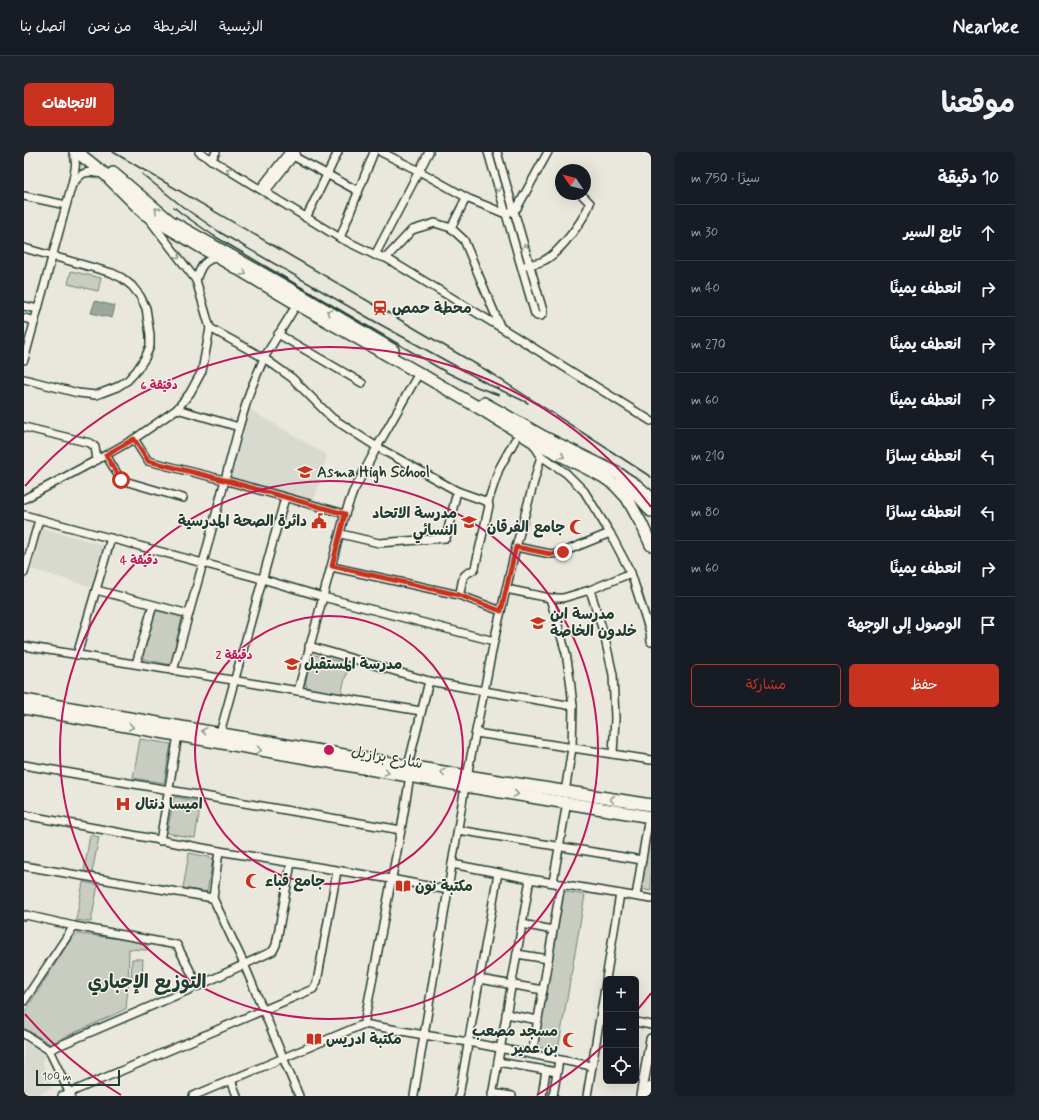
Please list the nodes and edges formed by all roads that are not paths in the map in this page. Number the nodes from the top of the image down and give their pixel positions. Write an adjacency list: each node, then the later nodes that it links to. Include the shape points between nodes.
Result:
1 (73, 152): 18 (street, via 75,164)
2 (77, 152): 17 (main road)
3 (88, 152): 63 (main road, one-way to 3, via 544,437 170,221)
4 (199, 152): 14 (street)
5 (216, 152): 14 (street)
6 (338, 152): 16 (street)
7 (374, 152): 20 (street)
8 (381, 152): 15 (street)
9 (430, 152): 15 (street)
10 (497, 152): 25 (street)
11 (548, 152): 25 (street)
12 (293, 153): 16 (street); 19 (street)
13 (490, 154): 27 (street, one-way to 27)
14 (212, 160): 19 (street, one-way to 14)
15 (419, 171): 22 (street); 32 (street)
16 (327, 174): 20 (street); 28 (street)
17 (106, 175): 18 (street, via 92,171 84,173); 26 (main road)
18 (72, 184): 24 (street)
19 (263, 190): 28 (street)
20 (358, 191): 30 (street)
21 (24, 196): 24 (street)
22 (466, 198): 27 (street); 29 (street)
23 (587, 200): 36 (street, via 590,203 569,238 544,261)
24 (66, 205): 33 (street)
25 (514, 210): 27 (street); 36 (street, one-way to 25)
26 (145, 214): 34 (main road); 38 (street, one-way to 38)
27 (506, 214): 37 (street)
28 (306, 218): 30 (street)
29 (451, 228): 35 (street, via 434,223 412,230); 44 (street, via 464,240)
30 (340, 238): 32 (street)
31 (24, 248): 33 (street)
32 (375, 255): 35 (street)
33 (53, 256): 41 (street); 50 (street, via 112,273 132,286 146,308 150,346 145,358 128,380 117,388 96,395)
34 (217, 257): 38 (street, via 204,263); 39 (main road, one-way to 39)
35 (386, 258): 44 (street)
36 (530, 264): 37 (street); 37 (street, via 543,311 539,316 535,314)
37 (521, 266)
38 (196, 280): 45 (street)
39 (297, 304): 46 (street); 49 (main road)
40 (24, 306): 41 (street)
41 (38, 309): 43 (street)
42 (24, 318): 43 (street)
43 (34, 321): 48 (street)
44 (500, 327): 53 (street)
45 (210, 328): 47 (street); 52 (street, via 202,371)
46 (278, 334): 47 (street); 51 (street)
47 (264, 358): 55 (street); 59 (street, via 292,378 332,418)
48 (24, 360)
49 (419, 373): 58 (main road); 59 (street)
50 (24, 379)
51 (362, 383)
52 (177, 410): 55 (street); 56 (street)
53 (651, 421)
54 (24, 427): 62 (street, via 90,443 95,447)
55 (239, 427): 64 (street)
56 (134, 439): 60 (street); 64 (street, via 148,461)
57 (515, 440): 70 (street, via 499,469)
58 (531, 440): 61 (street); 78 (main road, one-way to 78, via 615,485 627,498)
59 (377, 447): 65 (street); 72 (street, via 353,492)
60 (106, 455): 62 (street); 66 (street, via 121,480)
61 (541, 456): 75 (street, via 566,473 584,491); 79 (street)
62 (97, 460): 69 (street)
63 (619, 474): 68 (main road); 71 (main road)
64 (224, 480): 67 (street); 80 (street)
65 (457, 490): 70 (street); 76 (street, via 446,538 379,544)
66 (183, 498)
67 (285, 498): 72 (street); 84 (street)
68 (651, 498)
69 (24, 499)
70 (488, 502): 88 (street, via 488,513 475,568 463,578)
71 (651, 511)
72 (345, 514): 76 (street)
73 (24, 516): 74 (street)
74 (39, 520): 77 (street); 82 (street)
75 (610, 533): 79 (street, via 563,552 551,554); 83 (street)
76 (341, 534): 81 (street)
77 (111, 538): 80 (street); 86 (street)
78 (651, 545)
79 (516, 547): 85 (street)
80 (203, 563): 84 (street); 93 (street)
81 (332, 566): 88 (street); 89 (street)
82 (24, 573)
83 (631, 573): 87 (street); 95 (street)
84 (262, 579): 89 (street); 101 (street)
85 (506, 589): 90 (street); 92 (street)
86 (96, 590): 91 (street); 98 (street)
87 (590, 590): 90 (street, via 563,598); 113 (street, via 604,634 613,675)
88 (459, 595): 92 (street)
89 (323, 597): 94 (street); 97 (street)
90 (550, 598): 106 (street, via 566,653)
91 (153, 605): 93 (street); 99 (street)
92 (501, 611): 94 (street)
93 (189, 614): 100 (street)
94 (494, 641): 104 (street)
95 (651, 642)
96 (24, 646): 98 (street)
97 (309, 646): 102 (street); 103 (street)
98 (77, 655): 99 (street)
99 (136, 664): 100 (street)
100 (173, 671): 101 (street)
101 (235, 681): 103 (street); 109 (street)
102 (429, 681): 104 (street); 108 (street)
103 (298, 691): 108 (street)
104 (484, 692): 106 (street); 110 (street)
105 (24, 700): 109 (main road, شارع برازيل, one-way to 105)
106 (573, 706): 112 (street)
107 (24, 708): 111 (main road, شارع برازيل, one-way to 111)
108 (421, 711): 116 (street)
109 (220, 733): 116 (main road, شارع برازيل)
110 (476, 733): 112 (street); 117 (street)
111 (178, 735): 116 (main road, شارع برازيل, one-way to 116); 118 (street)
112 (572, 748): 113 (street); 119 (street)
113 (613, 754): 114 (street)
114 (651, 760)
115 (24, 765): 118 (street)
116 (409, 771): 117 (main road, شارع برازيل); 122 (street)
117 (466, 781): 119 (main road, شارع برازيل); 123 (street)
118 (169, 790): 122 (street); 124 (street)
119 (566, 797): 120 (main road, شارع برازيل); 125 (street)
120 (650, 813): 127 (street)
121 (24, 815): 124 (street)
122 (401, 830): 133 (street)
123 (458, 830): 125 (street); 129 (street)
124 (160, 841): 126 (street)
125 (560, 846): 127 (street); 135 (street)
126 (219, 851): 128 (street); 139 (street)
127 (642, 860): 138 (street)
128 (290, 863): 131 (street); 147 (street, via 276,945 273,951)
129 (452, 864): 132 (street); 136 (street)
130 (24, 866): 139 (street)
131 (337, 871): 133 (street); 154 (street, via 317,982 313,989)
132 (498, 873): 134 (street); 149 (street)
133 (391, 879): 136 (street); 159 (street)
134 (530, 879): 135 (street); 142 (street)
135 (557, 883): 137 (street); 144 (street)
136 (448, 890): 162 (street)
137 (620, 894): 138 (street); 148 (street)
138 (636, 896): 140 (street)
139 (213, 898): 147 (street)
140 (651, 899)
141 (24, 916): 143 (street)
142 (522, 924): 144 (street); 145 (street)
143 (74, 926): 151 (street, via 177,944); 153 (street)
144 (553, 930): 146 (street)
145 (517, 954): 146 (street); 150 (street)
146 (548, 959): 152 (street)
147 (244, 964): 151 (street); 154 (street)
148 (607, 976)
149 (479, 979): 150 (street); 164 (street)
150 (512, 984): 152 (street); 155 (street)
151 (198, 986): 166 (street)
152 (543, 990): 157 (street)
153 (24, 1001)
154 (263, 1010): 168 (street); 177 (street)
155 (506, 1014): 157 (street); 165 (street)
156 (603, 1017): 171 (street)
157 (538, 1020): 167 (street)
158 (639, 1023): 160 (street)
159 (364, 1024): 162 (street); 168 (street)
160 (651, 1025)
161 (24, 1034): 166 (street)
162 (424, 1035): 164 (street); 183 (street)
163 (651, 1039): 189 (main road)
164 (468, 1042): 165 (street); 184 (street)
165 (500, 1048): 167 (street); 170 (street)
166 (49, 1050): 177 (street)
167 (532, 1054): 169 (street)
168 (283, 1058): 174 (street); 182 (street)
169 (559, 1060): 171 (street); 173 (street)
170 (498, 1062): 172 (street); 178 (street)
171 (592, 1066): 188 (street)
172 (546, 1070): 173 (street); 186 (street)
173 (557, 1072): 187 (street)
174 (230, 1080): 176 (street); 181 (street)
175 (651, 1087): 190 (main road)
176 (209, 1093): 180 (street)
177 (70, 1094): 179 (street)
178 (492, 1094): 185 (street)
179 (62, 1096)
180 (193, 1096)
181 (237, 1096)
182 (299, 1096)
183 (414, 1096)
184 (459, 1096)
185 (512, 1096)
186 (542, 1096)
187 (553, 1096)
188 (587, 1096)
189 (641, 1096)
190 (649, 1096)

